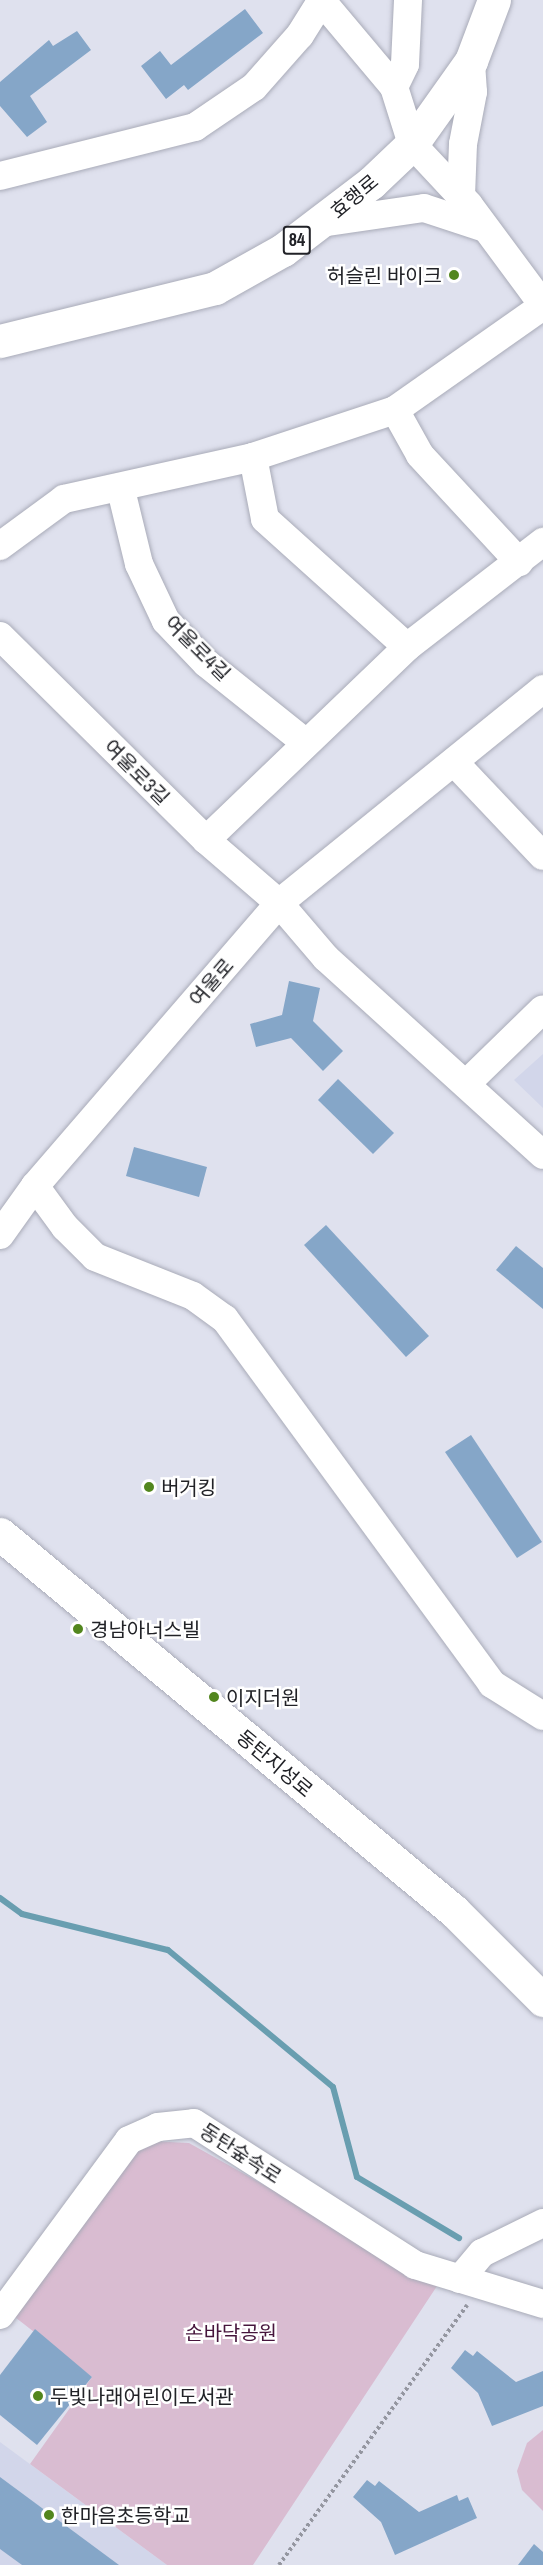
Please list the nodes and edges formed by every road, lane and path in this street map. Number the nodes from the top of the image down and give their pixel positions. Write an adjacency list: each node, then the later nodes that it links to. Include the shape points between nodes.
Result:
1 (408, 0): 5 (street, via 405,64)
2 (494, 0): 4 (main road, 효행로 / 84)
3 (320, 2): 5 (street); 7 (street, via 300,35 254,87 195,127)
4 (471, 61): 6 (main road, 효행로 / 84); 8 (street, via 473,92 463,144)
5 (394, 87): 6 (street)
6 (412, 144): 8 (street); 9 (main road, 효행로 / 84)
7 (0, 176)
8 (461, 196): 10 (street)
9 (321, 224): 10 (street, via 424,208); 12 (main road, 효행로 / 84, via 215,288)
10 (488, 229): 11 (street)
11 (543, 305): 13 (street)
12 (0, 341)
13 (395, 410): 14 (street); 18 (street, via 420,455)
14 (253, 457): 15 (street); 20 (street, via 265,519)
15 (121, 490): 17 (street, via 64,499); 22 (street, 여울로4길, via 139,564 166,621 206,663)
16 (543, 542): 18 (street)
17 (0, 546)
18 (519, 562): 20 (street)
19 (0, 636): 24 (street, 여울로3길)
20 (407, 647): 22 (street)
21 (543, 689): 23 (street, 여울로)
22 (306, 742): 24 (street)
23 (454, 762): 25 (street); 26 (street, 여울로)
24 (206, 840): 26 (street, 여울로3길)
25 (543, 856)
26 (279, 903): 28 (street, 여울로3길, via 326,958); 30 (street, 여울로)
27 (543, 1009): 28 (street)
28 (466, 1084): 29 (street, 여울로3길)
29 (543, 1155)
30 (35, 1186): 31 (street, 여울로); 33 (street, via 65,1227 95,1257 193,1296 225,1319 492,1684)
31 (0, 1235)
32 (0, 1534): 34 (main road, 동탄지성로, via 454,1911)
33 (543, 1716)
34 (543, 2000)
35 (543, 2223): 36 (street, via 482,2253)
36 (470, 2282): 37 (street, 동탄숲속로); 38 (street, 동탄숲속로, via 415,2265 194,2123 158,2127 129,2140); 39 (path)
37 (543, 2304)
38 (0, 2315)
39 (279, 2565)

